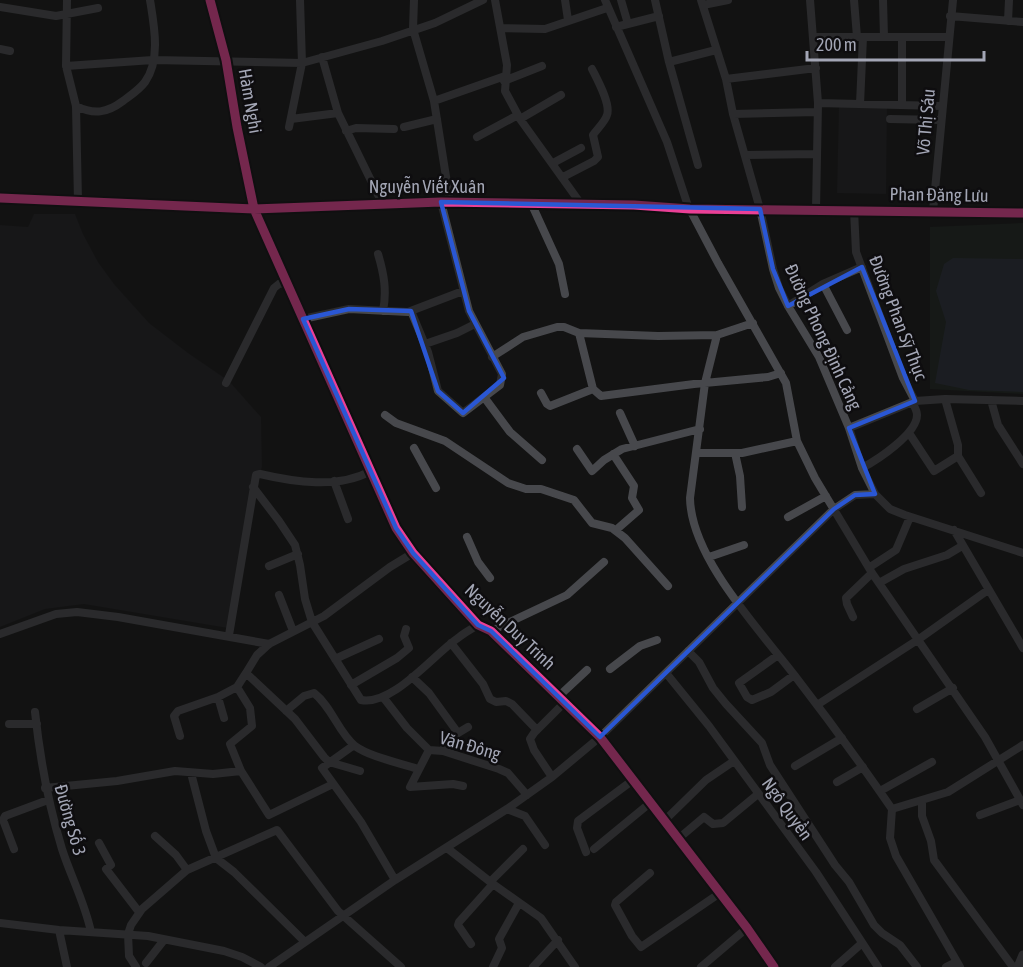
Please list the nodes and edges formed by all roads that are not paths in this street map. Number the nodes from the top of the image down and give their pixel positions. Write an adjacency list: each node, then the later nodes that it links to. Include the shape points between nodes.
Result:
1 (67, 0): 21 (street)
2 (150, 0): 40 (street, via 155,33)
3 (210, 0): 41 (street, Hàm Nghi)
4 (300, 0): 43 (street)
5 (414, 0): 30 (street)
6 (483, 0): 30 (street)
7 (495, 0): 29 (street)
8 (565, 0): 24 (street)
9 (621, 0): 27 (street)
10 (655, 0): 22 (street)
11 (728, 0): 17 (street)
12 (810, 0): 31 (street)
13 (854, 0): 32 (street)
14 (883, 0): 33 (street)
15 (953, 0): 23 (street, Võ Thị Sáu)
16 (1009, 0): 25 (street)
17 (702, 3): 37 (street, Đường Phong Định Cảng)
18 (606, 4): 24 (street); 28 (street)
19 (0, 7): 21 (street)
20 (99, 8): 21 (street)
21 (66, 15): 44 (street)
22 (659, 16): 27 (street); 42 (street)
23 (950, 16): 25 (street); 35 (street, Võ Thị Sáu)
24 (568, 20): 29 (street, via 545,29)
25 (1008, 21): 26 (street)
26 (1023, 22)
27 (628, 24): 28 (street)
28 (616, 27): 81 (street, via 667,142)
29 (501, 28): 48 (street, via 507,66)
30 (413, 29): 39 (street); 51 (street)
31 (814, 37): 32 (street); 46 (street)
32 (860, 37): 33 (street); 53 (street)
33 (884, 37): 34 (street)
34 (902, 37): 35 (street); 54 (street)
35 (948, 37): 56 (street, Võ Thị Sáu)
36 (0, 49): 38 (street)
37 (716, 50): 42 (street); 49 (street, Đường Phong Định Cảng)
38 (10, 51)
39 (322, 57): 43 (street); 58 (street)
40 (153, 60): 41 (street); 44 (street); 55 (street, via 143,85 113,108 94,112)
41 (226, 60): 43 (street); 82 (street, Hàm Nghi)
42 (669, 62): 72 (street)
43 (302, 63): 58 (street, via 290,123)
44 (66, 66): 55 (street)
45 (542, 66): 48 (street)
46 (816, 68): 49 (street); 52 (street)
47 (592, 69): 73 (street, via 608,111 593,135 598,157)
48 (505, 79): 51 (street); 60 (street, via 505,92)
49 (726, 80): 59 (street, Đường Phong Định Cảng)
50 (561, 95): 60 (street)
51 (434, 101): 61 (street)
52 (818, 103): 53 (street); 57 (street)
53 (860, 104): 54 (street)
54 (902, 105): 56 (street)
55 (76, 106): 75 (street)
56 (942, 106): 63 (street, Võ Thị Sáu)
57 (817, 112): 59 (street); 70 (street)
58 (338, 113): 66 (street)
59 (733, 114): 69 (street, Đường Phong Định Cảng)
60 (519, 117): 67 (street); 71 (street)
61 (437, 119): 64 (street); 77 (street)
62 (890, 119): 63 (street)
63 (941, 120): 86 (street, Võ Thị Sáu)
64 (404, 127)
65 (394, 129): 66 (street)
66 (346, 131): 78 (street)
67 (477, 137)
68 (580, 148): 71 (street)
69 (745, 154): 70 (street); 83 (street, Đường Phong Định Cảng)
70 (817, 154): 84 (street)
71 (553, 163): 73 (street)
72 (698, 165)
73 (563, 177): 79 (street)
74 (1, 196): 75 (street, Nguyễn Viết Xuân)
75 (78, 201): 82 (street, Nguyễn Viết Xuân)
76 (441, 202): 77 (street, Nguyễn Viết Xuân); 78 (street, Nguyễn Viết Xuân); 92 (street)
77 (450, 202): 80 (street, Nguyễn Viết Xuân)
78 (382, 203): 82 (street, Nguyễn Viết Xuân)
79 (580, 204): 80 (street, Nguyễn Viết Xuân); 81 (street, Nguyễn Viết Xuân)
80 (532, 205): 93 (street, via 559,264)
81 (690, 208): 83 (street, Nguyễn Viết Xuân); 98 (street)
82 (254, 209): 90 (street, Nguyễn Duy Trinh)
83 (760, 209): 84 (street, Nguyễn Viết Xuân); 94 (street, Đường Phong Định Cảng, via 773,269)
84 (816, 209): 85 (street, Nguyễn Viết Xuân)
85 (854, 210): 86 (street, Phan Đăng Lưu); 89 (street, Đường Phan Sỹ Thục, via 856,252)
86 (933, 210): 87 (street, Phan Đăng Lưu)
87 (1023, 213)
88 (378, 254): 95 (street, via 386,294)
89 (862, 267): 91 (street); 113 (street, Đường Phan Sỹ Thục)
90 (287, 282): 97 (street, Nguyễn Duy Trinh); 106 (street, via 274,288)
91 (823, 284): 94 (street); 100 (street)
92 (464, 291): 96 (street); 99 (street)
93 (565, 294)
94 (788, 306): 117 (street, Đường Phong Định Cảng, via 819,357)
95 (383, 311): 96 (street); 97 (street, via 340,310)
96 (411, 312): 103 (street)
97 (303, 319): 131 (street, Nguyễn Duy Trinh)
98 (753, 323): 102 (street); 105 (street)
99 (475, 324): 103 (street); 104 (street)
100 (847, 330)
101 (579, 333): 102 (street); 104 (street, via 564,327 544,330 523,337); 108 (street)
102 (717, 335): 107 (street)
103 (425, 344): 110 (street, via 440,394 463,413)
104 (492, 357): 110 (street, via 502,381)
105 (781, 373): 107 (street); 120 (street, via 790,394)
106 (227, 380)
107 (705, 383): 108 (street, via 605,396 597,395); 118 (street)
108 (593, 389): 109 (street, via 550,406)
109 (541, 393)
110 (484, 397): 128 (street, via 510,432)
111 (945, 399): 112 (street, Đường Phan Sỹ Thục); 113 (street, Đường Phan Sỹ Thục); 127 (street)
112 (991, 400): 114 (street, Đường Phan Sỹ Thục); 129 (street, via 998,425)
113 (914, 401): 117 (street); 119 (street, via 917,418)
114 (1023, 401)
115 (620, 413): 121 (street)
116 (385, 415): 143 (street, via 445,441 508,483 574,500 592,523)
117 (849, 428): 130 (street, Đường Phong Định Cảng)
118 (700, 429): 121 (street); 124 (street)
119 (909, 433): 127 (street, via 934,471); 130 (street)
120 (797, 441): 125 (street); 137 (street)
121 (634, 446): 126 (street)
122 (414, 448): 134 (street)
123 (577, 449): 126 (street, via 592,471)
124 (697, 453): 125 (street); 151 (street, via 690,511 694,529)
125 (735, 453): 138 (street)
126 (613, 454): 143 (street, via 634,486 632,498 639,510)
127 (958, 456): 135 (street)
128 (542, 460)
129 (1023, 464)
130 (862, 468): 136 (street, Đường Phong Định Cảng)
131 (371, 471): 132 (street); 148 (street, Nguyễn Duy Trinh, via 396,528)
132 (334, 481): 133 (street, via 306,482 260,474 256,475); 142 (street)
133 (253, 488): 150 (street, via 291,538); 168 (street)
134 (436, 488)
135 (981, 493)
136 (875, 494): 139 (street, via 855,495); 141 (street, Đường Phong Định Cảng, via 890,509)
137 (826, 496): 139 (street); 140 (street)
138 (742, 507)
139 (834, 509): 154 (street); 160 (street)
140 (788, 517)
141 (910, 517): 144 (street, Đường Phong Định Cảng); 154 (street, via 896,550)
142 (348, 519)
143 (616, 530): 157 (street)
144 (954, 530): 147 (street); 149 (street, Đường Phong Định Cảng)
145 (467, 537): 155 (street)
146 (744, 545): 151 (street)
147 (962, 546): 156 (street); 158 (street)
148 (413, 553): 162 (street); 163 (street, Nguyễn Duy Trinh)
149 (1023, 553)
150 (298, 554): 153 (street); 162 (street)
151 (709, 557): 160 (street)
152 (604, 562): 166 (street, via 567,595)
153 (269, 566)
154 (871, 570): 156 (street); 161 (street, via 846,598)
155 (490, 578)
156 (879, 583): 170 (street)
157 (668, 586)
158 (988, 590): 170 (street); 174 (street)
159 (279, 595): 165 (street)
160 (737, 603): 175 (street); 176 (street)
161 (853, 617)
162 (312, 622): 165 (street); 177 (street)
163 (478, 625): 166 (street, Nguyễn Duy Trinh); 173 (street)
164 (406, 629): 184 (street, via 404,636 409,648)
165 (293, 631): 172 (street)
166 (492, 631): 187 (street, Nguyễn Duy Trinh)
167 (0, 634): 168 (street, via 56,614 77,612)
168 (229, 635): 172 (street)
169 (379, 639): 177 (street)
170 (919, 639): 186 (street); 191 (street)
171 (657, 640): 178 (street, via 640,646)
172 (269, 644): 180 (street)
173 (451, 644): 183 (street); 199 (street, via 490,699 516,706)
174 (1023, 648)
175 (688, 651): 181 (street); 278 (street, via 726,705 762,743 770,765 874,925 900,945)
176 (778, 655): 182 (street); 182 (street, via 739,683 747,697 752,700 763,696)
177 (335, 659): 184 (street)
178 (610, 669)
179 (587, 670): 187 (street)
180 (246, 673): 185 (street); 193 (street)
181 (666, 673): 202 (street); 209 (street, Ngô Quyền)
182 (794, 675): 191 (street)
183 (412, 677): 189 (street); 200 (street)
184 (351, 685): 189 (street, via 361,700)
185 (237, 687): 188 (street); 215 (street, via 250,708 252,726 230,744)
186 (953, 688): 192 (street); 208 (street)
187 (559, 696): 190 (street, Nguyễn Duy Trinh)
188 (218, 697): 195 (street); 201 (street, via 178,711 174,716)
189 (383, 697): 206 (street, Văn Đông)
190 (565, 702): 199 (street); 202 (street, Nguyễn Duy Trinh)
191 (817, 705): 203 (street)
192 (917, 709)
193 (286, 711): 205 (street, via 314,693); 210 (street)
194 (35, 712): 197 (street, Đường Số 3)
195 (224, 718)
196 (9, 724): 197 (street)
197 (36, 724): 223 (street, Đường Số 3)
198 (468, 727): 200 (street)
199 (537, 730): 218 (street, via 530,743)
200 (458, 733): 207 (street, via 448,739)
201 (180, 736)
202 (600, 737): 218 (street); 219 (street, Nguyễn Duy Trinh)
203 (842, 738): 212 (street); 213 (street)
204 (1023, 744): 208 (street)
205 (354, 745): 210 (street); 214 (street)
206 (429, 750): 207 (street, Văn Đông); 214 (street)
207 (443, 751): 226 (street, Văn Đông, via 508,773)
208 (999, 759): 228 (street, via 948,792); 229 (street)
209 (734, 761): 225 (street, Ngô Quyền); 234 (street, via 706,780)
210 (329, 762): 216 (street); 221 (street, via 322,768)
211 (932, 762): 224 (street)
212 (795, 766)
213 (862, 767): 220 (street); 224 (street)
214 (418, 769): 222 (street, via 410,787)
215 (241, 771): 217 (street); 221 (street, via 269,814)
216 (360, 771)
217 (191, 773): 223 (street, via 175,771); 242 (street)
218 (552, 777): 226 (street)
219 (633, 780): 230 (street, Nguyễn Duy Trinh); 230 (street, via 578,821 577,828 590,850)
220 (837, 782)
221 (333, 784): 245 (street)
222 (463, 786)
223 (45, 788): 227 (street, Đường Số 3)
224 (880, 791): 232 (street)
225 (758, 794): 236 (street, via 723,823 713,824 704,817); 260 (street, Ngô Quyền, via 829,892)
226 (527, 795): 231 (street)
227 (48, 800): 240 (street, via 5,816); 254 (street, Đường Số 3)
228 (922, 801): 232 (street); 264 (street, via 934,860)
229 (1021, 802): 233 (street)
230 (650, 803): 234 (street, Nguyễn Duy Trinh)
231 (507, 809): 238 (street, via 525,816); 239 (street)
232 (892, 809): 263 (street, via 890,838 896,856)
233 (980, 815)
234 (664, 821): 236 (street, Nguyễn Duy Trinh)
235 (155, 836): 243 (street)
236 (678, 839): 247 (street, Nguyễn Duy Trinh)
237 (99, 843): 249 (street, via 111,865 106,869)
238 (545, 845)
239 (447, 848): 245 (street); 246 (street)
240 (14, 849)
241 (523, 849): 246 (street)
242 (216, 858): 243 (street); 250 (street, via 277,830); 258 (street)
243 (187, 870): 249 (street)
244 (650, 873): 247 (street, via 615,906 641,947)
245 (395, 880): 250 (street)
246 (492, 883): 248 (street); 259 (street, via 459,922)
247 (720, 893): 252 (street, Nguyễn Duy Trinh)
248 (519, 903): 257 (street, via 541,918); 271 (street, via 500,939 502,948)
249 (139, 912): 255 (street)
250 (344, 916): 258 (street); 261 (street)
251 (0, 923): 253 (street)
252 (747, 928): 274 (street); 275 (street, Nguyễn Duy Trinh)
253 (59, 930): 254 (street); 265 (street)
254 (91, 932): 255 (street)
255 (128, 934): 256 (street); 266 (street, via 129,956)
256 (164, 940): 262 (street); 267 (street, via 224,951)
257 (558, 940): 272 (street); 273 (street)
258 (305, 942): 268 (street)
259 (471, 944)
260 (861, 944): 276 (street); 277 (street, Ngô Quyền)
261 (393, 959): 269 (street); 270 (street)
262 (146, 963)
263 (958, 964): 279 (street)
264 (1019, 964)
265 (67, 967)
266 (136, 967)
267 (261, 967)
268 (269, 967)
269 (385, 967)
270 (401, 967)
271 (493, 967)
272 (533, 967)
273 (575, 967)
274 (701, 967)
275 (774, 967)
276 (836, 967)
277 (878, 967)
278 (917, 967)
279 (946, 967)

